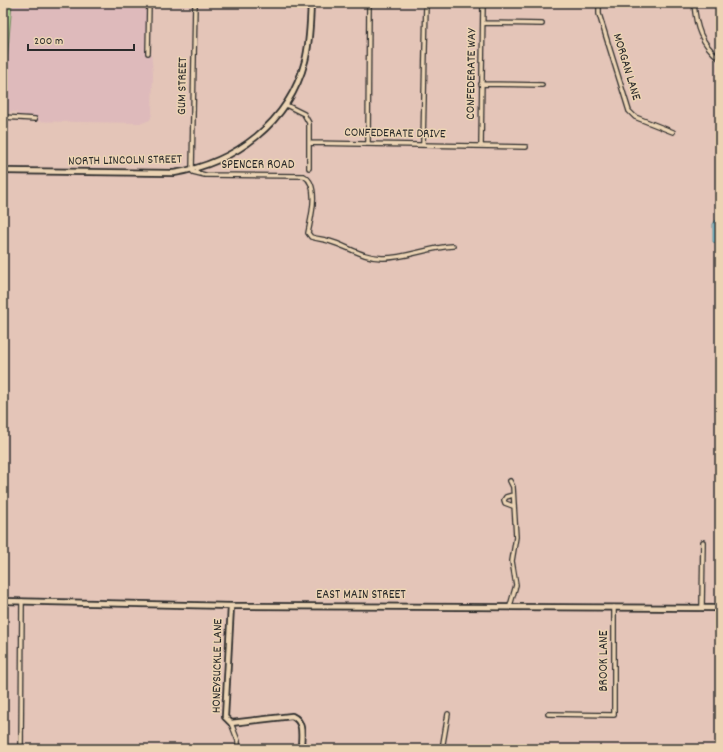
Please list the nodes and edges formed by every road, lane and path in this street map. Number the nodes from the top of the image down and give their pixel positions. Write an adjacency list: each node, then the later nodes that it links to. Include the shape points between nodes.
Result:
1 (149, 3): 11 (street)
2 (195, 3): 25 (street, GUM STREET)
3 (311, 3): 15 (street, NORTH LINCOLN STREET, via 310,34 305,60)
4 (369, 3): 20 (street)
5 (426, 3): 21 (street)
6 (483, 3): 9 (street, CONFEDERATE WAY)
7 (599, 3): 18 (street, MORGAN LANE, via 599,14 629,111 635,117)
8 (694, 3): 12 (street, via 695,18 703,42)
9 (483, 23): 10 (street); 13 (street, CONFEDERATE WAY)
10 (542, 24)
11 (148, 53)
12 (720, 59)
13 (481, 84): 14 (street); 22 (street, CONFEDERATE WAY)
14 (542, 85)
15 (286, 105): 19 (street, via 307,118); 25 (street, NORTH LINCOLN STREET, via 264,130 243,147 224,158)
16 (3, 117): 17 (street)
17 (35, 118)
18 (674, 132)
19 (309, 143): 20 (street, CONFEDERATE DRIVE); 24 (street)
20 (368, 143): 21 (street, CONFEDERATE DRIVE)
21 (423, 144): 22 (street, CONFEDERATE DRIVE)
22 (481, 146): 23 (street, CONFEDERATE DRIVE)
23 (526, 147)
24 (309, 168)
25 (192, 170): 26 (street, NORTH LINCOLN STREET, via 155,174); 27 (street, SPENCER ROAD, via 205,175 304,176 311,184 312,191 313,214 308,233 311,237 328,240 376,258 389,258)
26 (3, 171)
27 (453, 246)
28 (510, 481): 29 (street)
29 (513, 495): 30 (street); 30 (street, via 504,500)
30 (513, 506): 35 (street, via 516,537 512,562 516,585)
31 (703, 542): 37 (street)
32 (3, 601): 33 (street, EAST MAIN STREET)
33 (22, 601): 34 (street, EAST MAIN STREET); 42 (street)
34 (231, 606): 35 (street, EAST MAIN STREET); 41 (street, HONEYSUCKLE LANE, via 225,716)
35 (510, 606): 36 (street, EAST MAIN STREET)
36 (614, 607): 37 (street, EAST MAIN STREET); 40 (street, BROOK LANE, via 614,715)
37 (702, 607): 38 (street, EAST MAIN STREET)
38 (720, 608)
39 (448, 714): 46 (street)
40 (548, 714)
41 (231, 723): 44 (street, via 238,741); 45 (street, HONEYSUCKLE LANE, via 292,716 301,724)
42 (21, 749)
43 (163, 749): 44 (street)
44 (238, 749)
45 (301, 749)
46 (442, 749)

